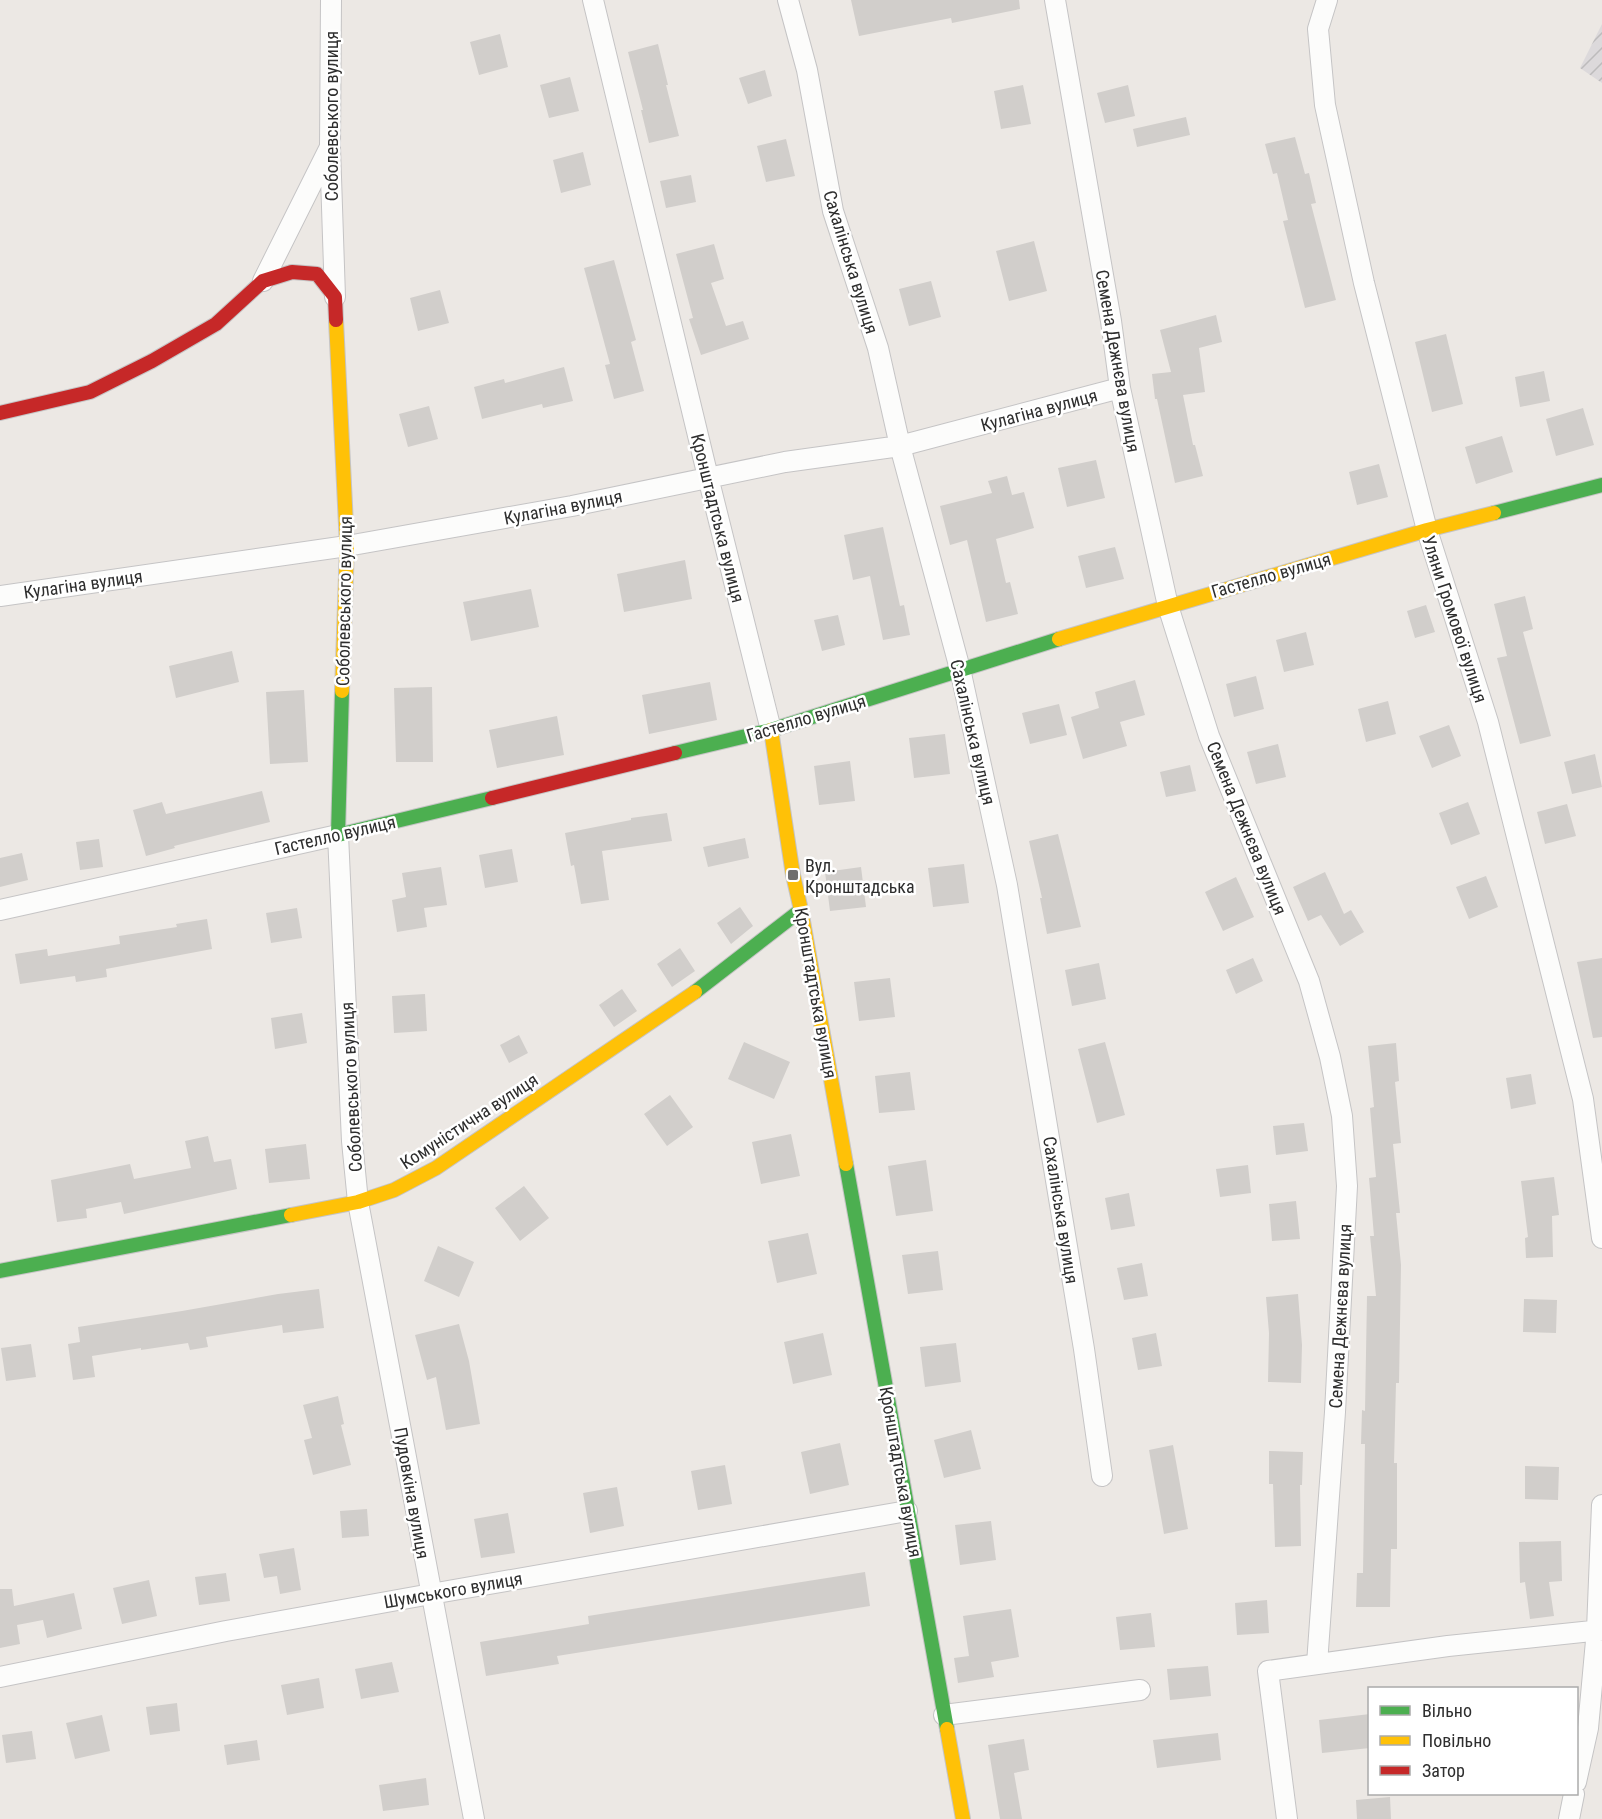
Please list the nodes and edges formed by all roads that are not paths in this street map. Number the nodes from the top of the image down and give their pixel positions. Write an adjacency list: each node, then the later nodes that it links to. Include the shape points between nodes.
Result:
1 (331, 0): 6 (street, Соболевського вулиця)
2 (593, 0): 12 (street, Кронштадтська вулиця)
3 (788, 0): 11 (street, Сахалінська вулиця, via 807,70 833,211 878,348)
4 (1055, 0): 9 (street, Семена Дежнєва вулиця)
5 (1327, 0): 14 (street, Уляни Громової вулиця, via 1318,29 1325,105 1375,332)
6 (330, 147): 7 (street); 8 (street, Соболевського вулиця)
7 (263, 281): 8 (street, via 292,272 317,274); 10 (street, via 216,324 152,361 90,392)
8 (335, 297): 15 (street, Соболевського вулиця)
9 (1120, 388): 11 (street, Кулагіна вулиця); 17 (street, Семена Дежнєва вулиця)
10 (0, 413)
11 (900, 447): 12 (street, Кулагіна вулиця); 18 (street, Сахалінська вулиця)
12 (708, 477): 15 (street, Кулагіна вулиця); 19 (street, Кронштадтська вулиця)
13 (1602, 485): 14 (street, Гастелло вулиця)
14 (1427, 530): 17 (street, Гастелло вулиця); 24 (street, Уляни Громової вулиця, via 1488,722 1583,1099)
15 (347, 546): 16 (street, Кулагіна вулиця); 20 (street, Соболевського вулиця)
16 (0, 596)
17 (1168, 606): 18 (street, Гастелло вулиця); 31 (street, Семена Дежнєва вулиця, via 1209,736 1309,981 1342,1116 1347,1186)
18 (960, 669): 19 (street, Гастелло вулиця); 26 (street, Сахалінська вулиця, via 1007,885)
19 (771, 730): 20 (street, Гастелло вулиця); 22 (street, Кронштадтська вулиця)
20 (338, 835): 21 (street, Гастелло вулиця); 23 (street, Соболевського вулиця)
21 (0, 910)
22 (801, 910): 23 (street, Комуністична вулиця, via 716,976 436,1168 394,1190); 28 (street, Кронштадтська вулиця)
23 (358, 1202): 25 (street, Комуністична вулиця); 29 (street, Пудовкіна вулиця)
24 (1602, 1238)
25 (0, 1271)
26 (1102, 1476)
27 (1602, 1505): 30 (street)
28 (908, 1511): 29 (street, Шумського вулиця); 34 (street, Кронштадтська вулиця)
29 (431, 1594): 32 (street, Шумського вулиця); 37 (street, Пудовкіна вулиця)
30 (1600, 1630): 31 (street); 35 (street, via 1588,1728)
31 (1317, 1664): 39 (street, via 1268,1671)
32 (0, 1677)
33 (1140, 1690): 34 (street)
34 (944, 1715): 38 (street, Кронштадтська вулиця)
35 (1578, 1773)
36 (1574, 1795): 40 (street)
37 (474, 1819)
38 (963, 1819)
39 (1287, 1819)
40 (1569, 1819)

